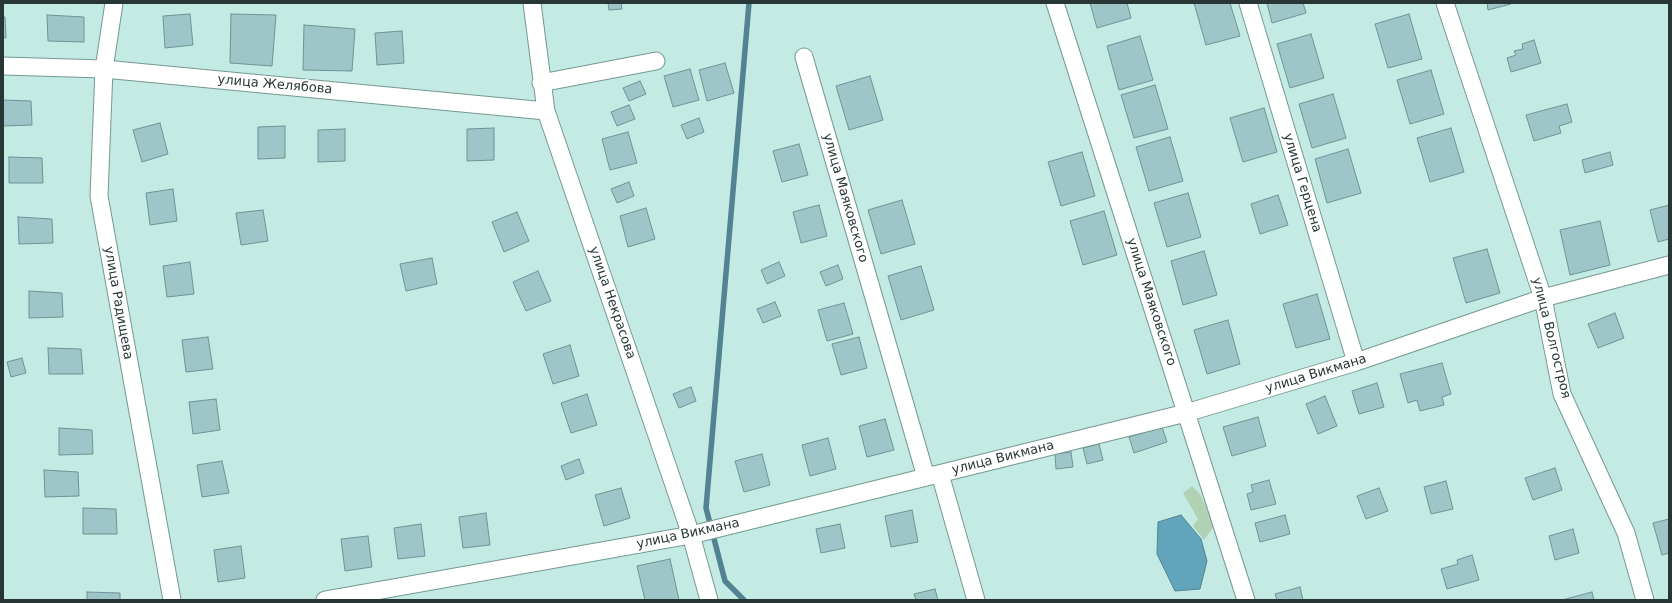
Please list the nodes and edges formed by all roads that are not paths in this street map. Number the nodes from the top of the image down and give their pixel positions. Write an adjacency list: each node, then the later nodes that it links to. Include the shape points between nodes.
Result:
1 (114, 3): 9 (street, улица Радищева)
2 (532, 3): 10 (street, улица Некрасова)
3 (1055, 3): 15 (street, улица Маяковского)
4 (1248, 3): 14 (street, улица Герцена)
5 (1445, 3): 13 (street, улица Волгостроя)
6 (804, 57): 16 (street, улица Маяковского)
7 (656, 60): 10 (street)
8 (3, 66): 9 (street, улица Желябова)
9 (104, 69): 11 (street, улица Желябова); 18 (street, улица Радищева, via 99,196)
10 (541, 83): 11 (street, улица Некрасова)
11 (546, 110): 17 (street, улица Некрасова)
12 (1669, 265): 13 (street, улица Викмана)
13 (1544, 298): 14 (street, улица Викмана); 23 (street, улица Волгостроя, via 1562,394 1626,533)
14 (1356, 362): 15 (street, улица Викмана)
15 (1186, 413): 16 (street, улица Викмана); 22 (street, улица Маяковского)
16 (933, 476): 17 (street, улица Викмана); 21 (street, улица Маяковского)
17 (691, 536): 19 (street, улица Викмана); 20 (street, улица Некрасова)
18 (172, 600)
19 (325, 600)
20 (709, 600)
21 (976, 600)
22 (1246, 600)
23 (1645, 600)

